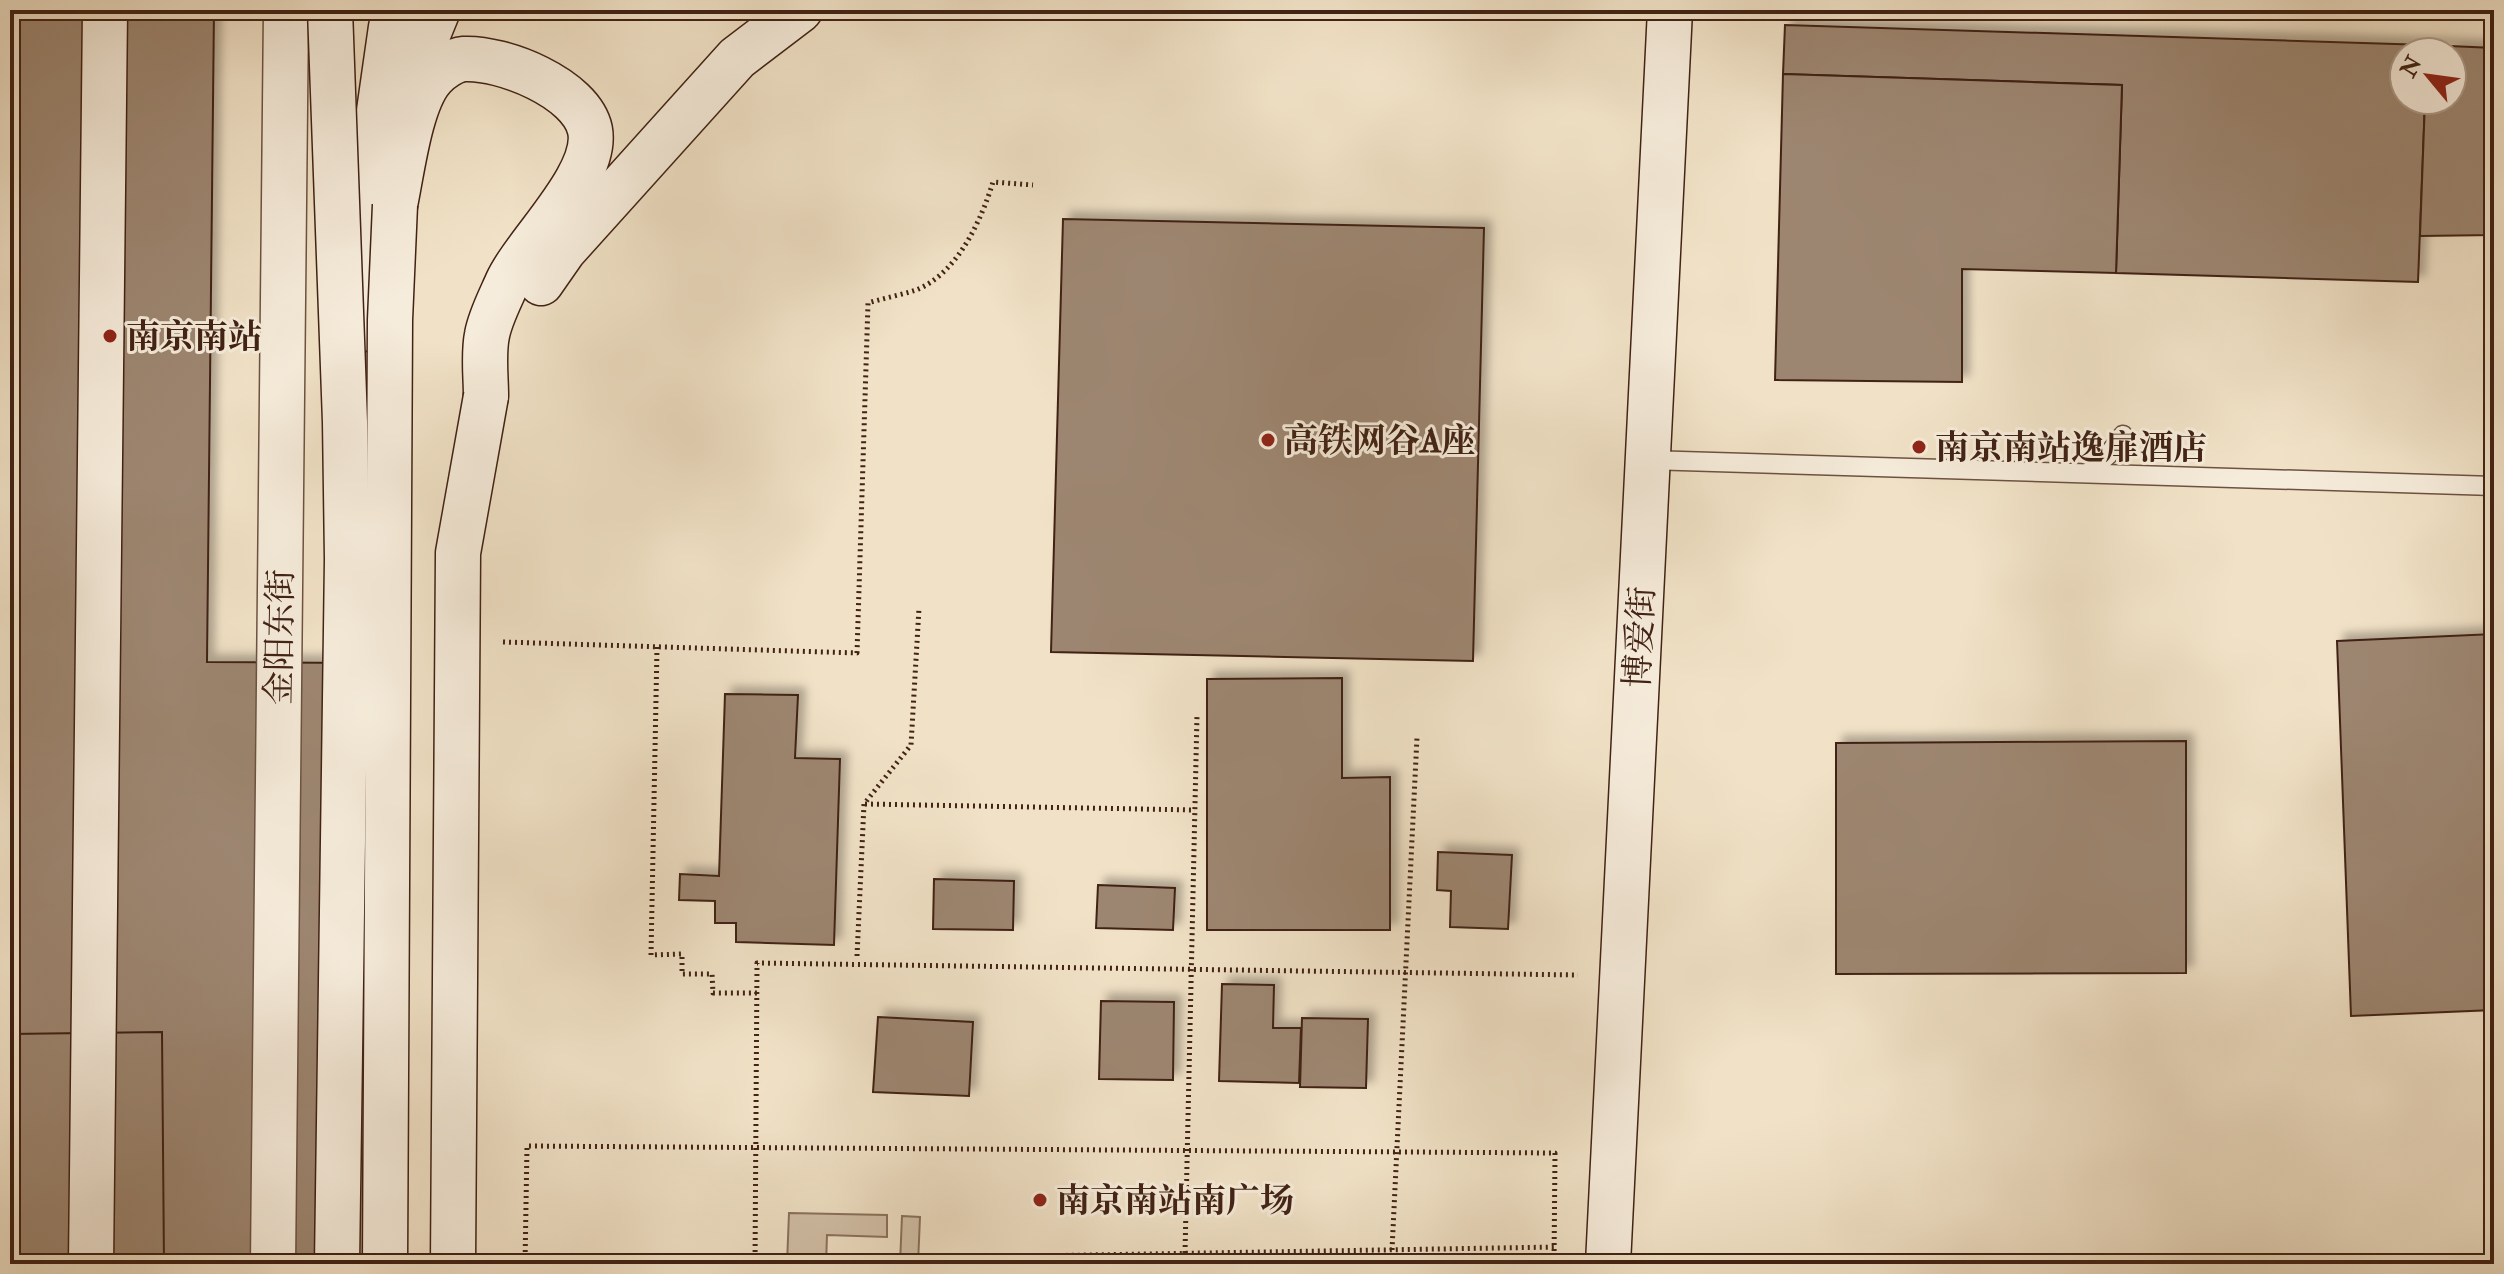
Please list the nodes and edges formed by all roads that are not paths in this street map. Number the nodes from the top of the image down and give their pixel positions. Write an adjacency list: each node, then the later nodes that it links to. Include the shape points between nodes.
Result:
1 (105, 10): 21 (main road, bridge)
2 (286, 10): 22 (main road, 金阳东街)
3 (330, 10): 12 (main road, bridge)
4 (348, 10): 12 (main road, bridge)
5 (399, 10): 14 (main road, via 391,27)
6 (438, 10): 11 (main road)
7 (771, 10): 10 (main road)
8 (800, 10): 10 (main road)
9 (1670, 10): 18 (main road, 博爱街)
10 (737, 58): 15 (main road, via 564,250 522,309)
11 (416, 64): 13 (main road, via 402,122); 14 (main road, via 387,139)
12 (332, 74): 16 (main road, bridge)
13 (395, 205): 15 (main road, via 413,118 431,79 446,66 461,59 492,61 558,89 580,109 590,131 587,158 508,280 487,335); 24 (main road, bridge)
14 (363, 256): 16 (main road, bridge)
15 (486, 396): 25 (main road, bridge, via 458,553)
16 (345, 422): 23 (main road, bridge)
17 (2123, 435): 19 (lane)
18 (1648, 460): 19 (lane); 26 (main road, 博爱街)
19 (2088, 473): 20 (lane)
20 (2494, 486)
21 (91, 1264)
22 (273, 1264)
23 (337, 1264)
24 (385, 1264)
25 (453, 1264)
26 (1608, 1264)

